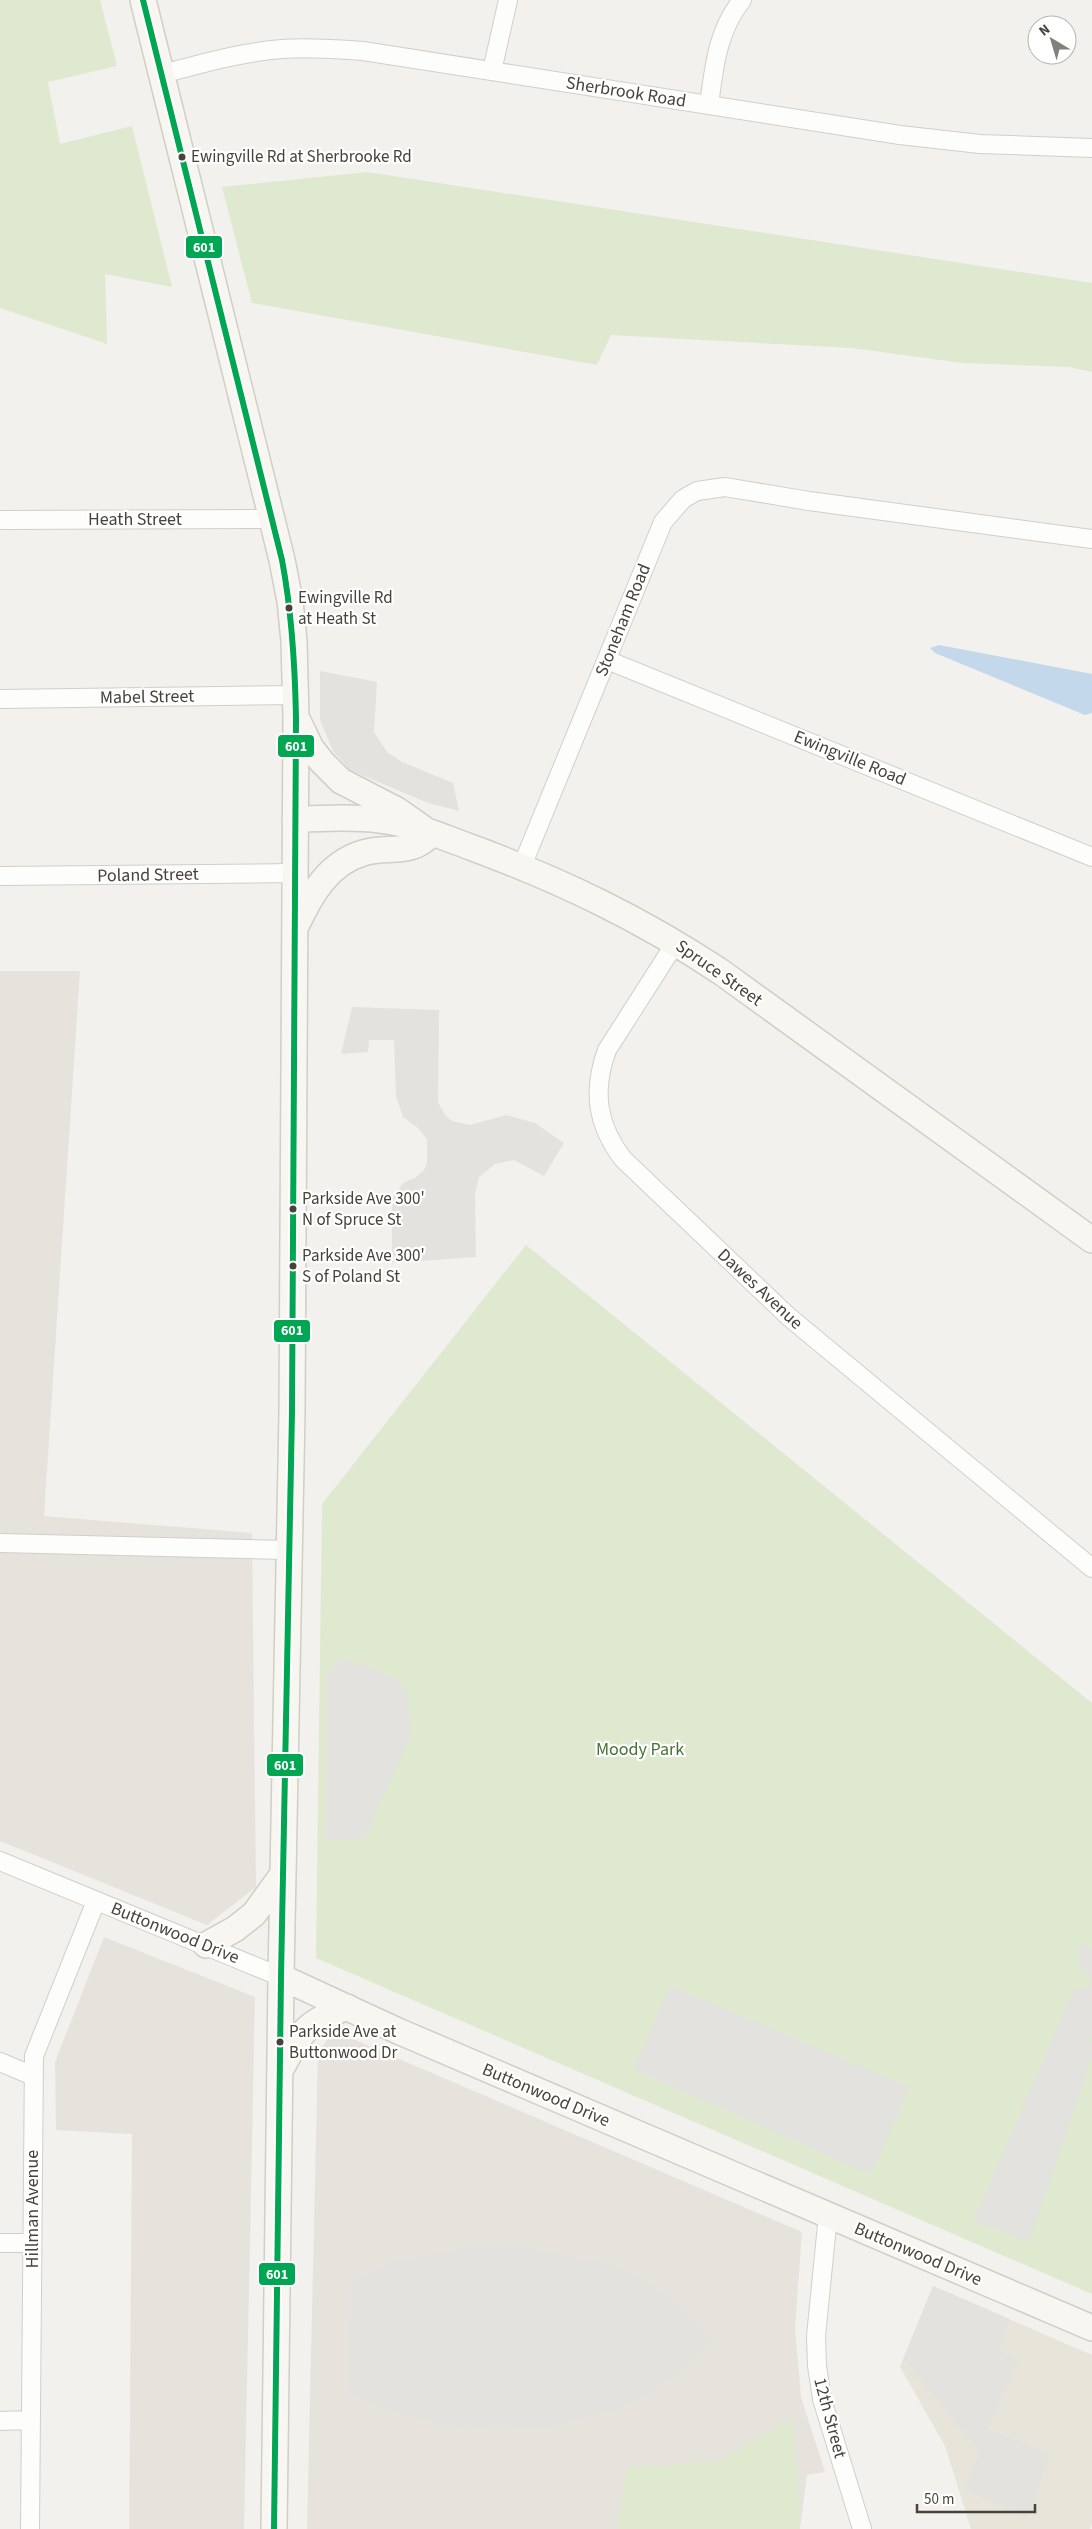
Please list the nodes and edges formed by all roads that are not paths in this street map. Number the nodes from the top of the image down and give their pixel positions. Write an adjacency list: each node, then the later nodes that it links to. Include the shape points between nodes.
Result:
1 (143, 0): 5 (main road)
2 (508, 0): 4 (street)
3 (742, 0): 6 (street, via 725,27 717,51)
4 (492, 71): 5 (street, Sherbrook Road, via 322,48 241,54); 6 (street, Sherbrook Road)
5 (162, 74): 8 (main road)
6 (708, 105): 7 (street, Sherbrook Road, via 909,136 1024,147)
7 (1092, 148)
8 (271, 519): 9 (street, Heath Street); 13 (main road, via 284,572 294,642)
9 (0, 520)
10 (1092, 540): 11 (street, Stoneham Road, via 809,501 725,486 697,491 683,498 663,522)
11 (607, 660): 16 (street, Ewingville Road); 17 (street, Stoneham Road)
12 (0, 699): 13 (street, Mabel Street)
13 (295, 707): 14 (main road); 15 (main road, via 311,748 341,781 397,810)
14 (295, 819): 15 (main road, Spruce Street, via 379,820); 18 (main road)
15 (431, 834): 17 (main road, Spruce Street); 20 (main road, via 421,844 402,850 364,853 342,864 323,879 308,900)
16 (1092, 857)
17 (522, 866): 21 (main road, Spruce Street, via 613,906)
18 (295, 873): 19 (street, Poland Street); 20 (main road)
19 (0, 876)
20 (295, 928): 24 (main road)
21 (676, 942): 22 (main road, Spruce Street); 25 (street, Dawes Avenue, via 607,1050 600,1069 598,1108 612,1144 623,1159 789,1317)
22 (1092, 1240)
23 (0, 1542): 24 (street)
24 (289, 1550): 27 (main road)
25 (1092, 1568)
26 (0, 1861): 28 (street, Buttonwood Drive)
27 (283, 1874): 29 (main road, via 254,1914); 30 (main road)
28 (96, 1901): 29 (street, Buttonwood Drive); 34 (street, Hillman Avenue, via 34,2056)
29 (206, 1945): 30 (street, Buttonwood Drive)
30 (281, 1977): 31 (main road, Buttonwood Drive); 33 (main road)
31 (347, 2007): 33 (main road, via 317,2019 298,2038); 35 (main road, Buttonwood Drive)
32 (0, 2062): 34 (street)
33 (280, 2071): 42 (main road)
34 (33, 2076): 37 (street, Hillman Avenue)
35 (828, 2215): 38 (main road, Buttonwood Drive); 43 (street, 12th Street, via 816,2336 817,2366 822,2399)
36 (0, 2243): 37 (street)
37 (32, 2243): 39 (street, Hillman Avenue)
38 (1092, 2328)
39 (30, 2420): 40 (street); 41 (street, Hillman Avenue)
40 (0, 2421)
41 (30, 2529)
42 (274, 2529)
43 (862, 2529)

